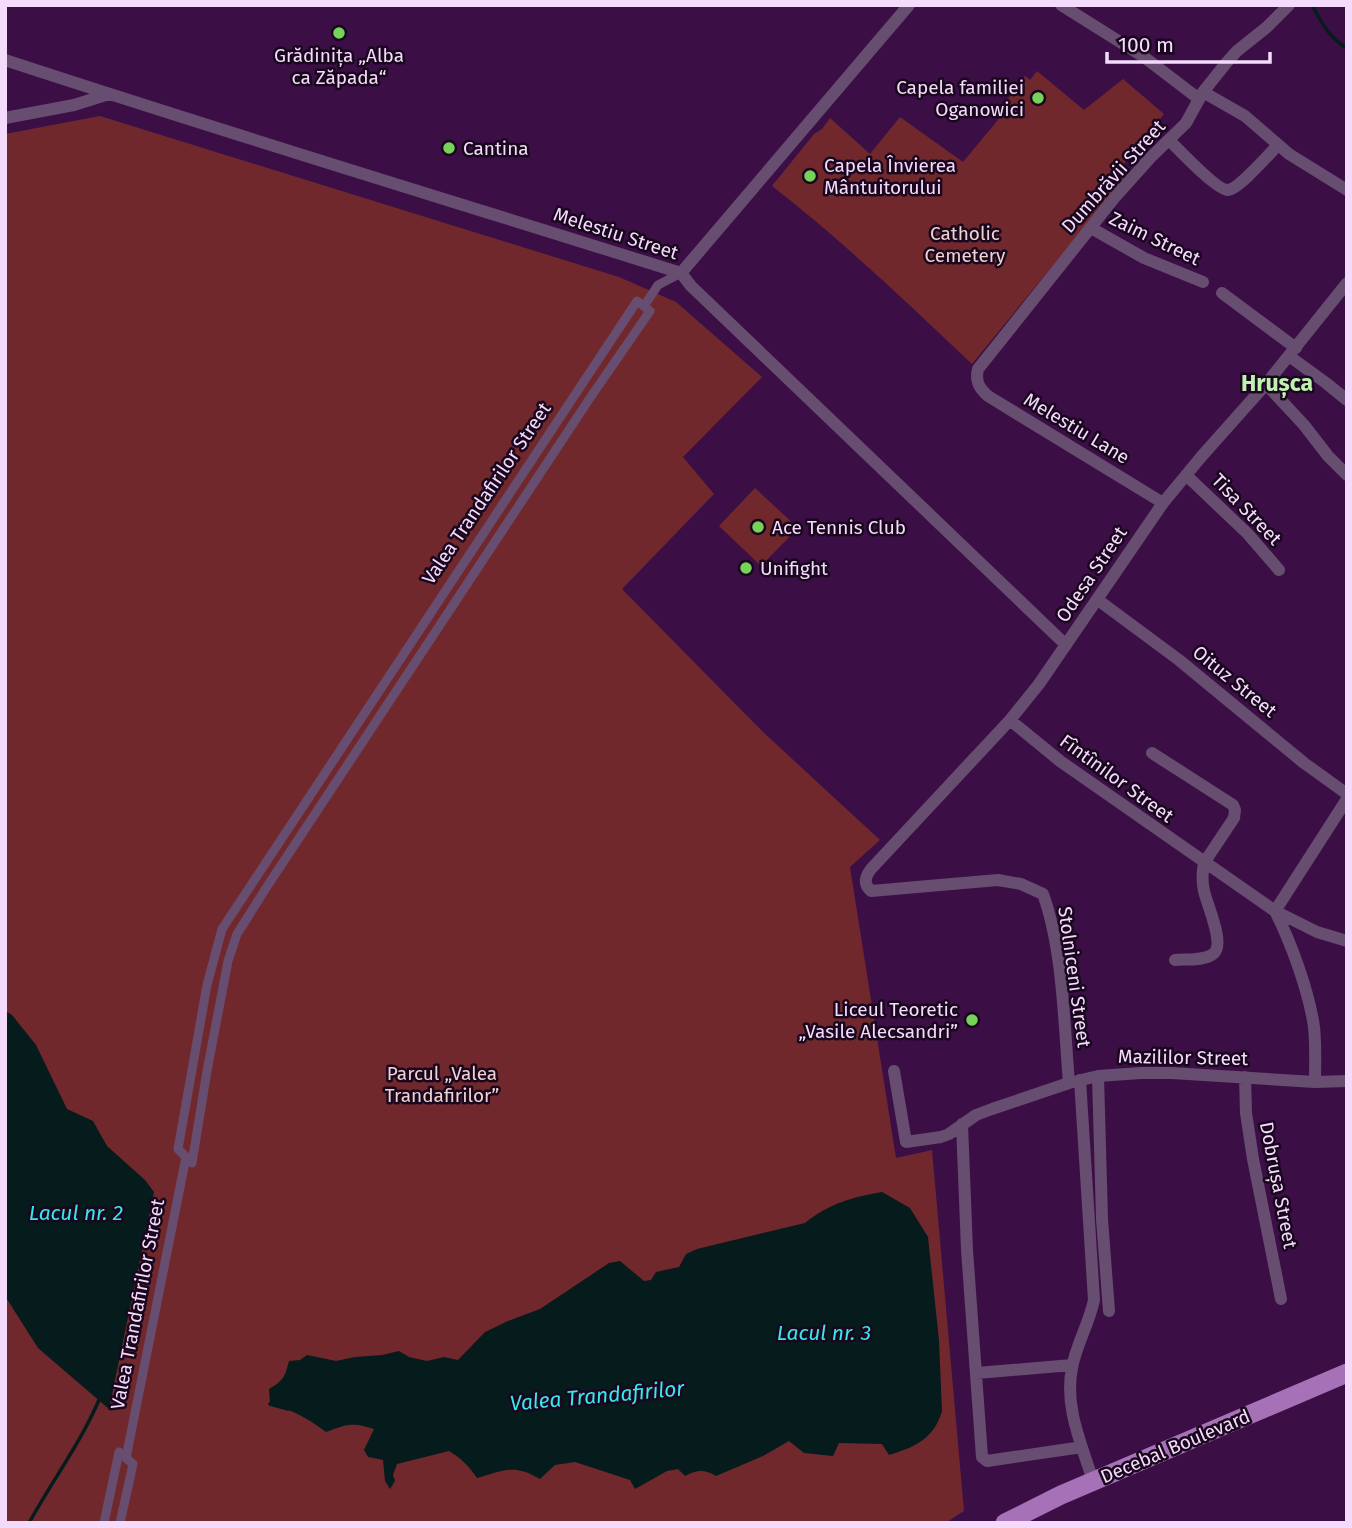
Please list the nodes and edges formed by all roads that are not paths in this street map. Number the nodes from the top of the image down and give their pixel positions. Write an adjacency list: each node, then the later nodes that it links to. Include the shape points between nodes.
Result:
1 (909, 5): 12 (street, Valea Trandafirilor Street)
2 (1061, 5): 6 (street)
3 (1289, 5): 6 (street, Dumbrăvii Street, via 1237,51)
4 (5, 60): 5 (street, Melestiu Street)
5 (109, 94): 7 (street); 12 (street, Melestiu Street)
6 (1201, 95): 8 (street, Dumbrăvii Street, via 1186,123); 9 (street, via 1245,116)
7 (5, 118)
8 (1169, 139): 9 (street, via 1226,190 1236,187); 11 (street, Dumbrăvii Street)
9 (1278, 145): 10 (street)
10 (1347, 190)
11 (1091, 228): 13 (street, Zaim Street, via 1144,258); 18 (street, Dumbrăvii Street, via 981,363)
12 (681, 273): 16 (street, Valea Trandafirilor Street, via 658,285); 26 (street, Melestiu Street)
13 (1203, 282)
14 (1347, 284): 17 (street, Odesa Street)
15 (1222, 293): 17 (street)
16 (644, 306): 27 (street, Valea Trandafirilor Street, via 637,301); 29 (street, Valea Trandafirilor Street, via 650,311)
17 (1292, 352): 19 (street, Odesa Street); 20 (street)
18 (976, 380): 23 (street, Melestiu Lane, via 988,396)
19 (1266, 384): 21 (street, Odesa Street); 22 (street)
20 (1347, 400)
21 (1186, 475): 23 (street, Odesa Street); 24 (street, Tisa Street, via 1233,518)
22 (1347, 475)
23 (1163, 503): 25 (street, Odesa Street)
24 (1279, 570)
25 (1098, 600): 26 (street, Odesa Street); 31 (street, Oituz Street)
26 (1066, 645): 28 (street, Odesa Street)
27 (363, 714): 29 (street); 33 (street, Valea Trandafirilor Street)
28 (1010, 720): 32 (street, Fîntînilor Street); 34 (street, Odesa Street, via 871,869)
29 (376, 723): 35 (street, Valea Trandafirilor Street)
30 (1152, 753): 32 (street, via 1233,805 1234,818)
31 (1347, 797): 36 (street)
32 (1204, 863): 36 (street, Fîntînilor Street); 38 (street, via 1203,890 1218,949 1209,957)
33 (256, 877): 35 (street); 46 (street, Valea Trandafirilor Street, via 222,929 215,951 178,1149)
34 (865, 883): 42 (street, Stolniceni Street, via 871,891 878,891 998,880 1042,894 1055,946)
35 (268, 885): 46 (street, Valea Trandafirilor Street, via 232,948 192,1163)
36 (1275, 911): 37 (street, Fîntînilor Street); 43 (street, via 1312,1014)
37 (1347, 941)
38 (1175, 960)
39 (894, 1072): 45 (street, Mazililor Street, via 906,1142 949,1134)
40 (1098, 1076): 41 (street, Mazililor Street); 42 (street, Mazililor Street); 48 (street)
41 (1245, 1077): 43 (street, Mazililor Street); 47 (street, Dobrușa Street, via 1249,1137)
42 (1074, 1081): 45 (street, Mazililor Street, via 992,1108); 49 (street, via 1094,1300)
43 (1315, 1082): 44 (street, Mazililor Street)
44 (1347, 1082)
45 (962, 1125): 51 (street)
46 (186, 1157): 53 (street, Valea Trandafirilor Street)
47 (1281, 1299)
48 (1109, 1311)
49 (1072, 1366): 51 (street); 52 (street, via 1071,1408)
50 (1347, 1373): 54 (main road, Decebal Boulevard)
51 (977, 1374): 52 (street, via 984,1460)
52 (1083, 1447): 54 (street)
53 (126, 1458): 55 (street, Valea Trandafirilor Street, via 120,1452); 56 (street, Valea Trandafirilor Street, via 133,1464)
54 (1093, 1481): 57 (main road, Decebal Boulevard)
55 (104, 1523)
56 (120, 1523)
57 (1004, 1523)

